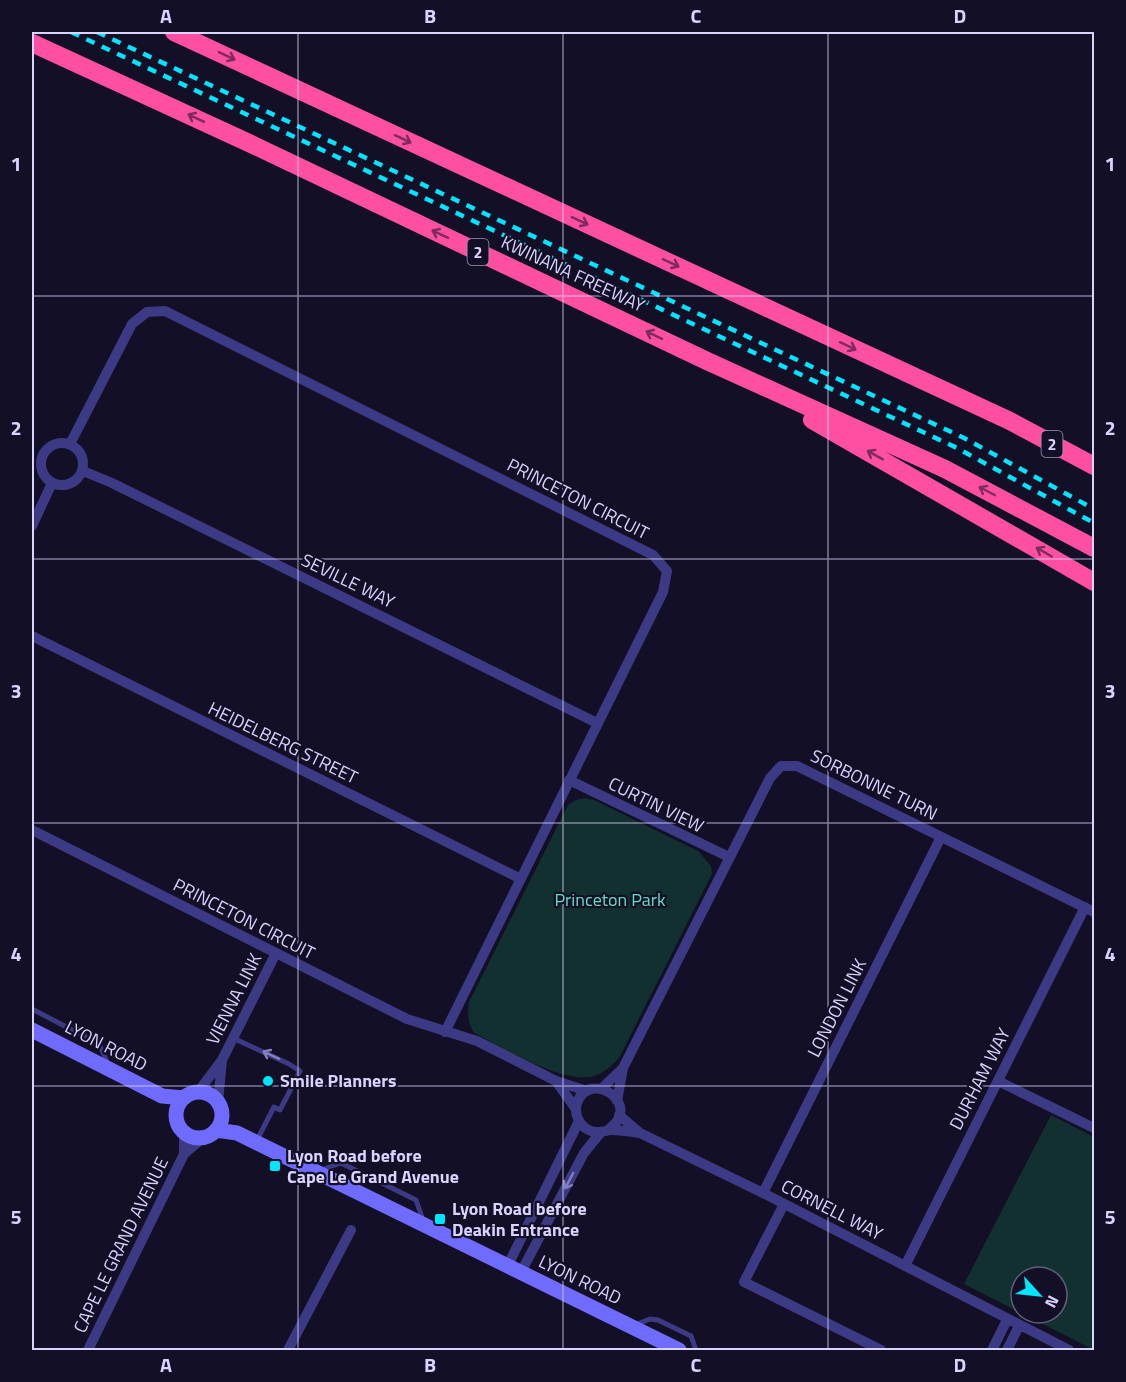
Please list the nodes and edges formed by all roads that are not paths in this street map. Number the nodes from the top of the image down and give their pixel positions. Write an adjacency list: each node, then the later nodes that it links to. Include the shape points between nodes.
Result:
1 (174, 32): 4 (highway, 2, one-way to 4)
2 (32, 43): 3 (highway, KWINANA FREEWAY / 2, one-way to 2)
3 (707, 361): 12 (highway, KWINANA FREEWAY / 2, one-way to 3, via 945,469); 13 (highway, 2, one-way to 3)
4 (1010, 422): 7 (highway, 2); 8 (highway, 2)
5 (70, 444): 6 (street, via 58,443); 9 (street, via 84,459); 15 (street, PRINCETON CIRCUIT, via 132,324 147,312 165,311 653,555 667,571 663,592)
6 (37, 454): 10 (street, via 44,477)
7 (1095, 459)
8 (1095, 466)
9 (82, 471): 10 (street, via 76,481 64,486); 15 (street, SEVILLE WAY)
10 (52, 483): 11 (street)
11 (32, 526)
12 (1095, 548)
13 (1095, 582)
14 (32, 636): 20 (street, HEIDELBERG STREET)
15 (597, 723): 16 (street, PRINCETON CIRCUIT)
16 (569, 780): 19 (street, CURTIN VIEW); 20 (street, PRINCETON CIRCUIT)
17 (32, 831): 22 (street, PRINCETON CIRCUIT)
18 (941, 837): 19 (street, SORBONNE TURN, via 797,766 781,766 770,778); 21 (street, SORBONNE TURN); 47 (street, LONDON LINK)
19 (729, 857): 28 (street, SORBONNE TURN)
20 (521, 879): 25 (street, PRINCETON CIRCUIT)
21 (1090, 910): 31 (street, DURHAM WAY)
22 (276, 953): 25 (street, PRINCETON CIRCUIT, via 407,1019); 26 (street, VIENNA LINK)
23 (32, 1009): 29 (lane, via 99,1044)
24 (32, 1030): 29 (street, LYON ROAD)
25 (445, 1032): 30 (street, PRINCETON CIRCUIT, via 477,1041)
26 (233, 1038): 27 (street, VIENNA LINK); 45 (lane, one-way to 26, via 274,1107 280,1110 300,1071)
27 (222, 1060): 34 (street, VIENNA LINK); 40 (street, VIENNA LINK)
28 (623, 1068): 32 (street, SORBONNE TURN); 36 (street, SORBONNE TURN)
29 (110, 1070): 35 (street, LYON ROAD)
30 (556, 1081): 33 (street, PRINCETON CIRCUIT); 37 (street, PRINCETON CIRCUIT)
31 (998, 1081): 42 (street); 50 (street, DURHAM WAY)
32 (601, 1089): 33 (street); 36 (street)
33 (587, 1091): 37 (street)
34 (191, 1095): 35 (street, LYON ROAD); 40 (street, via 212,1096); 41 (street, via 177,1111)
35 (162, 1096): 41 (street)
36 (617, 1101): 38 (street)
37 (576, 1109): 39 (street)
38 (619, 1115): 43 (street); 44 (street, CORNELL WAY)
39 (579, 1121): 43 (street, via 588,1130); 51 (street)
40 (215, 1122): 41 (street, via 190,1136); 45 (street, LYON ROAD); 46 (street, CAPE LE GRAND AVENUE)
41 (180, 1126): 46 (street, CAPE LE GRAND AVENUE)
42 (1095, 1128)
43 (605, 1131): 44 (street, CORNELL WAY); 51 (street, one-way to 51, via 584,1153)
44 (640, 1133): 47 (street, CORNELL WAY)
45 (257, 1142): 51 (street, LYON ROAD)
46 (184, 1154): 55 (street, CAPE LE GRAND AVENUE)
47 (763, 1193): 48 (street, CORNELL WAY)
48 (784, 1204): 50 (street, CORNELL WAY); 59 (street, via 744,1281)
49 (351, 1230): 56 (street)
50 (905, 1266): 52 (street, CORNELL WAY)
51 (514, 1269): 54 (street, LYON ROAD)
52 (1007, 1320): 53 (street, CORNELL WAY); 60 (street)
53 (1019, 1326): 61 (street); 62 (street, CORNELL WAY)
54 (631, 1327): 57 (street, LYON ROAD); 58 (lane, via 658,1320 691,1336)
55 (87, 1350)
56 (288, 1350)
57 (679, 1350)
58 (696, 1350)
59 (882, 1350)
60 (992, 1350)
61 (1007, 1350)
62 (1069, 1350)

